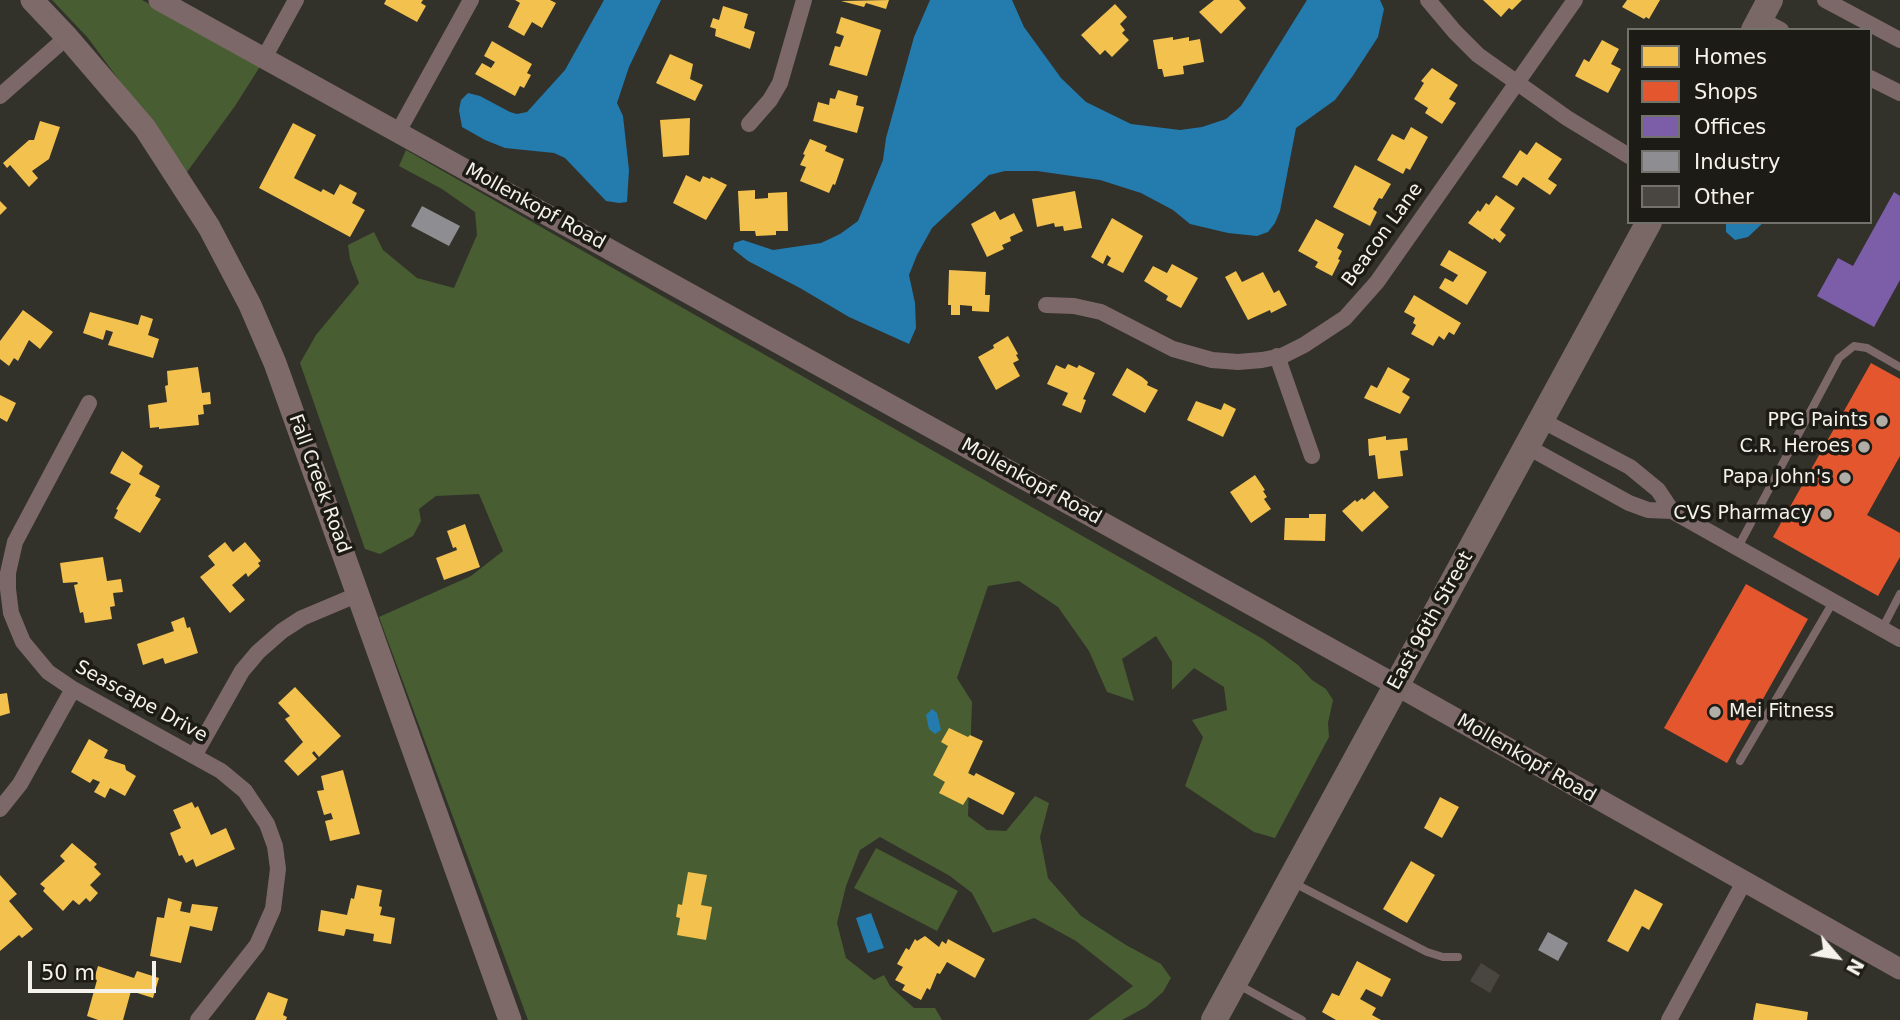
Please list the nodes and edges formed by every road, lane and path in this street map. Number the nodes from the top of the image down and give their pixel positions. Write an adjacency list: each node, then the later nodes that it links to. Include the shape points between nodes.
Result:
1 (32, 0): 9 (main road, Fall Creek Road)
2 (159, 0): 11 (street, Mollenkopf Road)
3 (296, 0): 11 (street)
4 (471, 0): 17 (street)
5 (804, 0): 16 (street, via 780,83)
6 (1428, 0): 13 (street, via 1466,44)
7 (1575, 0): 13 (street, Beacon Lane)
8 (1825, 0): 10 (street)
9 (66, 37): 15 (street); 29 (main road, Fall Creek Road, via 145,128 232,269 275,363)
10 (1900, 40)
11 (264, 58): 17 (street, Mollenkopf Road)
12 (1872, 79): 14 (street)
13 (1517, 83): 18 (street); 21 (street, Beacon Lane, via 1362,301 1332,328)
14 (1900, 93)
15 (0, 96)
16 (749, 124)
17 (398, 132): 34 (street, Mollenkopf Road)
18 (1627, 155)
19 (1648, 224): 24 (main road, East 96th Street)
20 (1046, 305): 21 (street, Beacon Lane, via 1101,312 1196,357 1237,362)
21 (1278, 356): 26 (street)
22 (1900, 367): 28 (lane, via 1867,348 1854,346 1839,358)
23 (89, 403): 35 (street, Seascape Drive, via 18,534 8,573 11,613 23,642 42,667)
24 (1541, 420): 25 (main road, East 96th Street); 27 (street, via 1630,467 1658,490)
25 (1526, 446): 27 (street, via 1629,503); 34 (main road, East 96th Street)
26 (1312, 456)
27 (1672, 511): 28 (street)
28 (1737, 549): 31 (street)
29 (359, 594): 36 (street, via 295,622 258,652 242,671); 45 (main road, Fall Creek Road)
30 (1900, 594): 32 (lane)
31 (1833, 602): 32 (street); 37 (lane)
32 (1882, 629): 33 (street)
33 (1900, 639)
34 (1396, 685): 39 (main road, East 96th Street); 40 (street, Mollenkopf Road)
35 (73, 689): 36 (street, Seascape Drive); 38 (street, via 20,784)
36 (194, 756): 44 (street, Seascape Drive, via 227,775 250,797 267,824 278,869 265,931)
37 (1740, 761)
38 (0, 809)
39 (1290, 881): 41 (lane, via 1414,946 1443,957); 43 (main road, East 96th Street)
40 (1744, 882): 42 (street, Mollenkopf Road); 48 (street)
41 (1458, 957)
42 (1900, 969)
43 (1235, 982): 46 (main road, East 96th Street); 47 (lane)
44 (198, 1020)
45 (510, 1020)
46 (1214, 1020)
47 (1302, 1020)
48 (1669, 1020)

